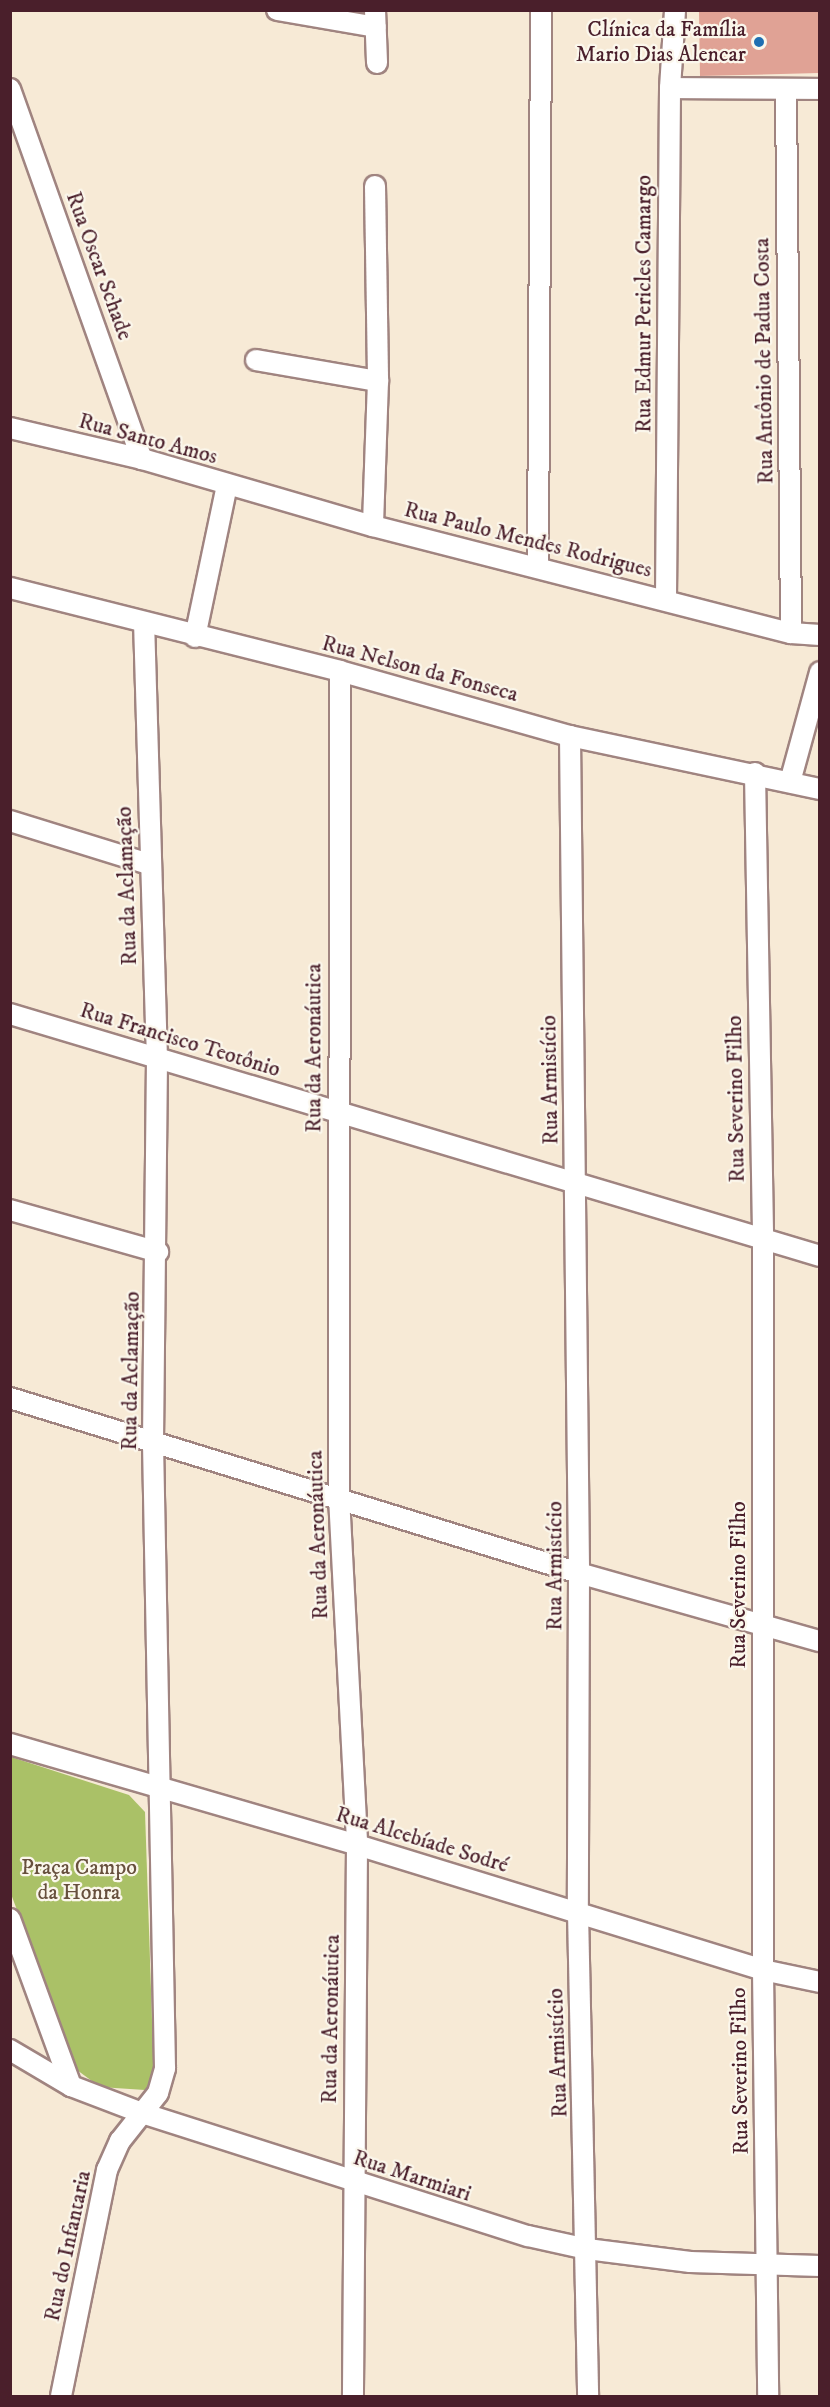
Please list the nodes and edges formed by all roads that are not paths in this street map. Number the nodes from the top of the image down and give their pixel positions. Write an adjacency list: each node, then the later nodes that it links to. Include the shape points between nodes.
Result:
1 (277, 10): 4 (street)
2 (541, 10): 17 (street)
3 (675, 10): 6 (street, Rua Edmur Pericles Camargo)
4 (375, 19): 5 (street)
5 (376, 63)
6 (670, 88): 9 (street); 19 (street, Rua Edmur Pericles Camargo)
7 (10, 89): 14 (street, Rua Oscar Schade)
8 (819, 89): 9 (street)
9 (786, 90): 21 (street, Rua Antônio de Padua Costa)
10 (375, 186): 12 (street)
11 (256, 360): 12 (street)
12 (378, 381): 16 (street)
13 (10, 428): 14 (street, Rua Santo Amos)
14 (142, 459): 15 (street, Rua Santo Amos)
15 (227, 485): 16 (street, Rua Paulo Mendes Rodrigues); 23 (street, Rua Santo Amos)
16 (373, 526): 17 (street, Rua Paulo Mendes Rodrigues)
17 (538, 567): 19 (street, Rua Paulo Mendes Rodrigues)
18 (10, 588): 20 (street, Rua Nelson da Fonseca)
19 (666, 599): 21 (street, Rua Paulo Mendes Rodrigues)
20 (144, 623): 23 (street, Rua Nelson da Fonseca); 31 (street, Rua da Aclamação)
21 (791, 633): 22 (street, Rua Paulo Mendes Rodrigues)
22 (819, 635)
23 (195, 637): 24 (street, Rua Nelson da Fonseca)
24 (340, 671): 26 (street, Rua Nelson da Fonseca); 34 (street, Rua da Aeronáutica)
25 (819, 672): 28 (street)
26 (570, 736): 27 (street, Rua Nelson da Fonseca); 35 (street, Rua Armistício)
27 (755, 773): 28 (street, Rua Nelson da Fonseca); 37 (street, Rua Severino Filho)
28 (790, 782): 29 (street, Rua Nelson da Fonseca)
29 (819, 789)
30 (10, 821): 31 (street)
31 (149, 864): 33 (street, Rua da Aclamação)
32 (10, 1014): 33 (street, Rua Francisco Teotônio)
33 (157, 1059): 34 (street, Rua Francisco Teotônio); 38 (street, Rua da Aclamação)
34 (338, 1112): 35 (street, Rua Francisco Teotônio); 42 (street, Rua da Aeronáutica)
35 (575, 1185): 37 (street, Rua Francisco Teotônio); 43 (street, Rua Armistício)
36 (10, 1210): 38 (street)
37 (763, 1239): 39 (street, Rua Francisco Teotônio); 44 (street, Rua Severino Filho)
38 (158, 1252): 41 (street, Rua da Aclamação)
39 (819, 1256)
40 (10, 1398): 41 (street)
41 (153, 1441): 42 (street); 47 (street, Rua da Aclamação)
42 (339, 1497): 43 (street); 48 (street, Rua da Aeronáutica)
43 (579, 1572): 44 (street); 49 (street, Rua Armistício)
44 (763, 1625): 45 (street); 51 (street, Rua Severino Filho)
45 (819, 1641)
46 (10, 1744): 47 (street, Rua Alcebíade Sodré)
47 (159, 1786): 48 (street, Rua Alcebíade Sodré); 55 (street, Rua da Aclamação, via 165,2068 158,2092)
48 (357, 1845): 49 (street, Rua Alcebíade Sodré); 56 (street, Rua da Aeronáutica)
49 (578, 1912): 51 (street, Rua Alcebíade Sodré); 57 (street, Rua Armistício)
50 (10, 1919): 54 (street)
51 (763, 1970): 52 (street, Rua Alcebíade Sodré); 58 (street, Rua Severino Filho)
52 (819, 1983)
53 (10, 2050): 54 (street, Rua Marmiari)
54 (71, 2086): 55 (street, Rua Marmiari)
55 (142, 2114): 56 (street, Rua Marmiari); 60 (street, Rua do Infantaria, via 120,2141 107,2170)
56 (353, 2183): 57 (street, Rua Marmiari, via 520,2234); 61 (street, Rua da Aeronáutica)
57 (587, 2249): 58 (street, Rua Marmiari, via 690,2262); 62 (street, Rua Armistício)
58 (766, 2265): 59 (street, Rua Marmiari); 63 (street, Rua Severino Filho)
59 (819, 2266)
60 (61, 2397)
61 (353, 2397)
62 (588, 2397)
63 (768, 2397)

